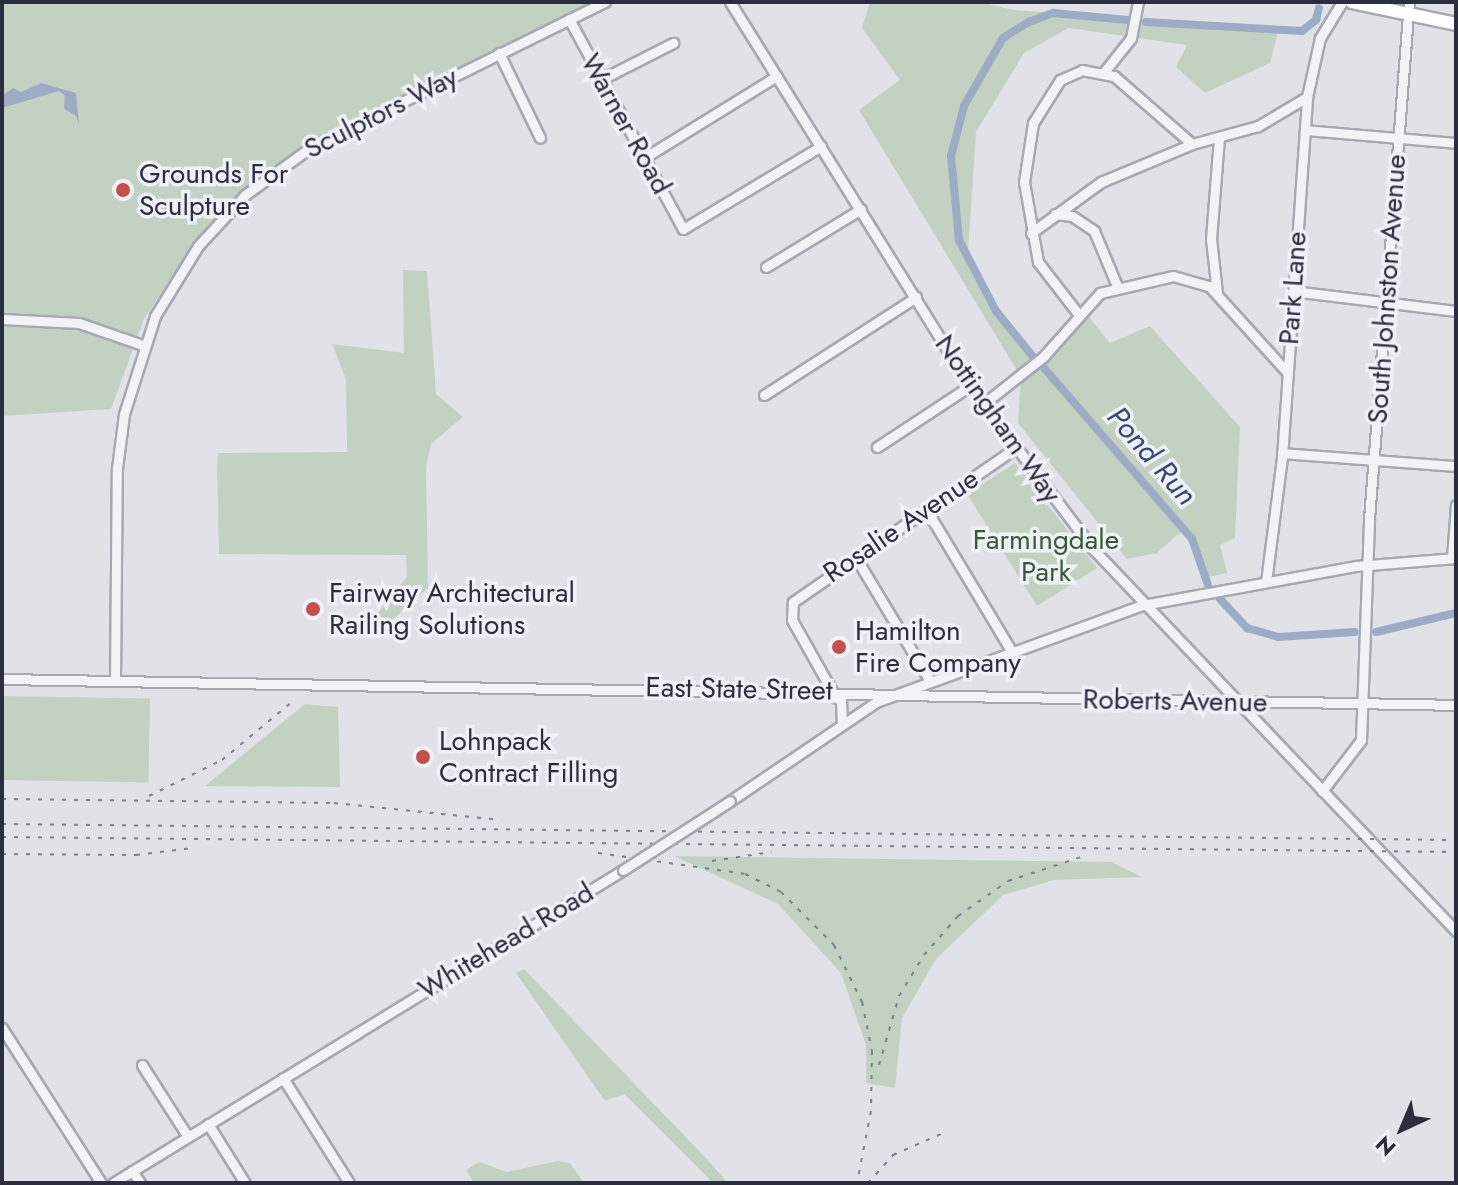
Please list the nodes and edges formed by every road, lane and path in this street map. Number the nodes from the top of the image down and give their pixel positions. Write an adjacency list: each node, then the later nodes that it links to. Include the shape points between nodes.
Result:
1 (605, 2): 7 (street, Sculptors Way)
2 (730, 2): 12 (street, Nottingham Way)
3 (1138, 2): 11 (street, via 1131,38)
4 (1342, 2): 14 (street, Park Lane, via 1320,38)
5 (1352, 2): 6 (main road)
6 (1408, 8): 8 (main road); 18 (street, South Johnston Avenue)
7 (569, 19): 10 (street, Sculptors Way); 13 (street, Warner Road)
8 (1456, 24)
9 (673, 43): 13 (street)
10 (499, 53): 17 (street); 35 (street, Sculptors Way, via 328,136 261,182 194,253)
11 (1104, 72): 20 (street, via 1122,81); 25 (street, via 1066,76 1039,110 1024,167)
12 (777, 76): 21 (street, Nottingham Way); 22 (street)
13 (602, 79): 22 (street, Warner Road)
14 (1307, 97): 15 (street, Park Lane); 16 (street, via 1258,126)
15 (1305, 130): 18 (street); 28 (street, Park Lane)
16 (1219, 137): 20 (street); 29 (street, via 1211,239)
17 (540, 138)
18 (1399, 138): 19 (street); 31 (street, South Johnston Avenue)
19 (1456, 143)
20 (1192, 144): 24 (street, via 1123,171)
21 (821, 146): 22 (street, Warner Road, via 683,229); 23 (street, Nottingham Way)
22 (644, 158)
23 (861, 209): 26 (street); 30 (street, Nottingham Way)
24 (1055, 214): 25 (street); 27 (street, via 1081,219 1094,231)
25 (1031, 233): 33 (street, via 1043,271)
26 (766, 267)
27 (1117, 286): 29 (street, via 1183,276); 33 (street, via 1092,298)
28 (1293, 291): 31 (street); 36 (street, Park Lane)
29 (1217, 293): 36 (street)
30 (916, 297): 37 (street, Nottingham Way); 38 (street)
31 (1386, 302): 32 (street); 43 (street, South Johnston Avenue)
32 (1456, 311)
33 (1079, 315): 39 (street, via 1043,357)
34 (2, 319): 35 (street, via 79,323)
35 (143, 345): 54 (street, Sculptors Way, via 124,414 117,468)
36 (1287, 372): 42 (street, Park Lane)
37 (970, 386): 39 (street, Nottingham Way); 40 (street)
38 (764, 395)
39 (982, 405): 41 (street, Nottingham Way)
40 (877, 447)
41 (1015, 448): 46 (street, Rosalie Avenue); 51 (street, Nottingham Way)
42 (1282, 453): 43 (street); 50 (street, Park Lane)
43 (1376, 460): 44 (street); 49 (street, South Johnston Avenue)
44 (1456, 466)
45 (1456, 505): 48 (street)
46 (926, 509): 47 (street, Rosalie Avenue); 52 (street)
47 (856, 558): 55 (street); 56 (street, Rosalie Avenue, via 801,594 791,608)
48 (1454, 558): 49 (street, East State Street)
49 (1366, 564): 50 (street, East State Street); 59 (street, South Johnston Avenue)
50 (1266, 582): 51 (street, East State Street)
51 (1143, 605): 52 (street, East State Street); 58 (street, Nottingham Way)
52 (1012, 652): 55 (street, East State Street)
53 (2, 679): 54 (street, East State Street)
54 (115, 680): 56 (street, East State Street)
55 (930, 681): 57 (street, East State Street)
56 (827, 691): 57 (street, East State Street); 61 (street, via 841,700)
57 (895, 693): 58 (street, Roberts Avenue); 61 (street, Whitehead Road)
58 (1236, 702): 59 (street, Roberts Avenue); 62 (street, Nottingham Way)
59 (1363, 702): 60 (street, Roberts Avenue); 62 (street, South Johnston Avenue, via 1358,747)
60 (1456, 705)
61 (842, 725): 66 (street, Whitehead Road, bridge, via 623,870)
62 (1322, 791): 63 (street, Nottingham Way)
63 (1456, 931)
64 (2, 1028): 70 (street)
65 (142, 1065): 68 (street)
66 (283, 1078): 67 (street, Whitehead Road); 74 (street)
67 (208, 1124): 68 (street, Whitehead Road); 73 (street)
68 (188, 1137): 69 (street, Whitehead Road)
69 (132, 1171): 71 (street, Whitehead Road); 72 (street)
70 (101, 1183)
71 (113, 1183)
72 (140, 1183)
73 (245, 1183)
74 (349, 1183)

